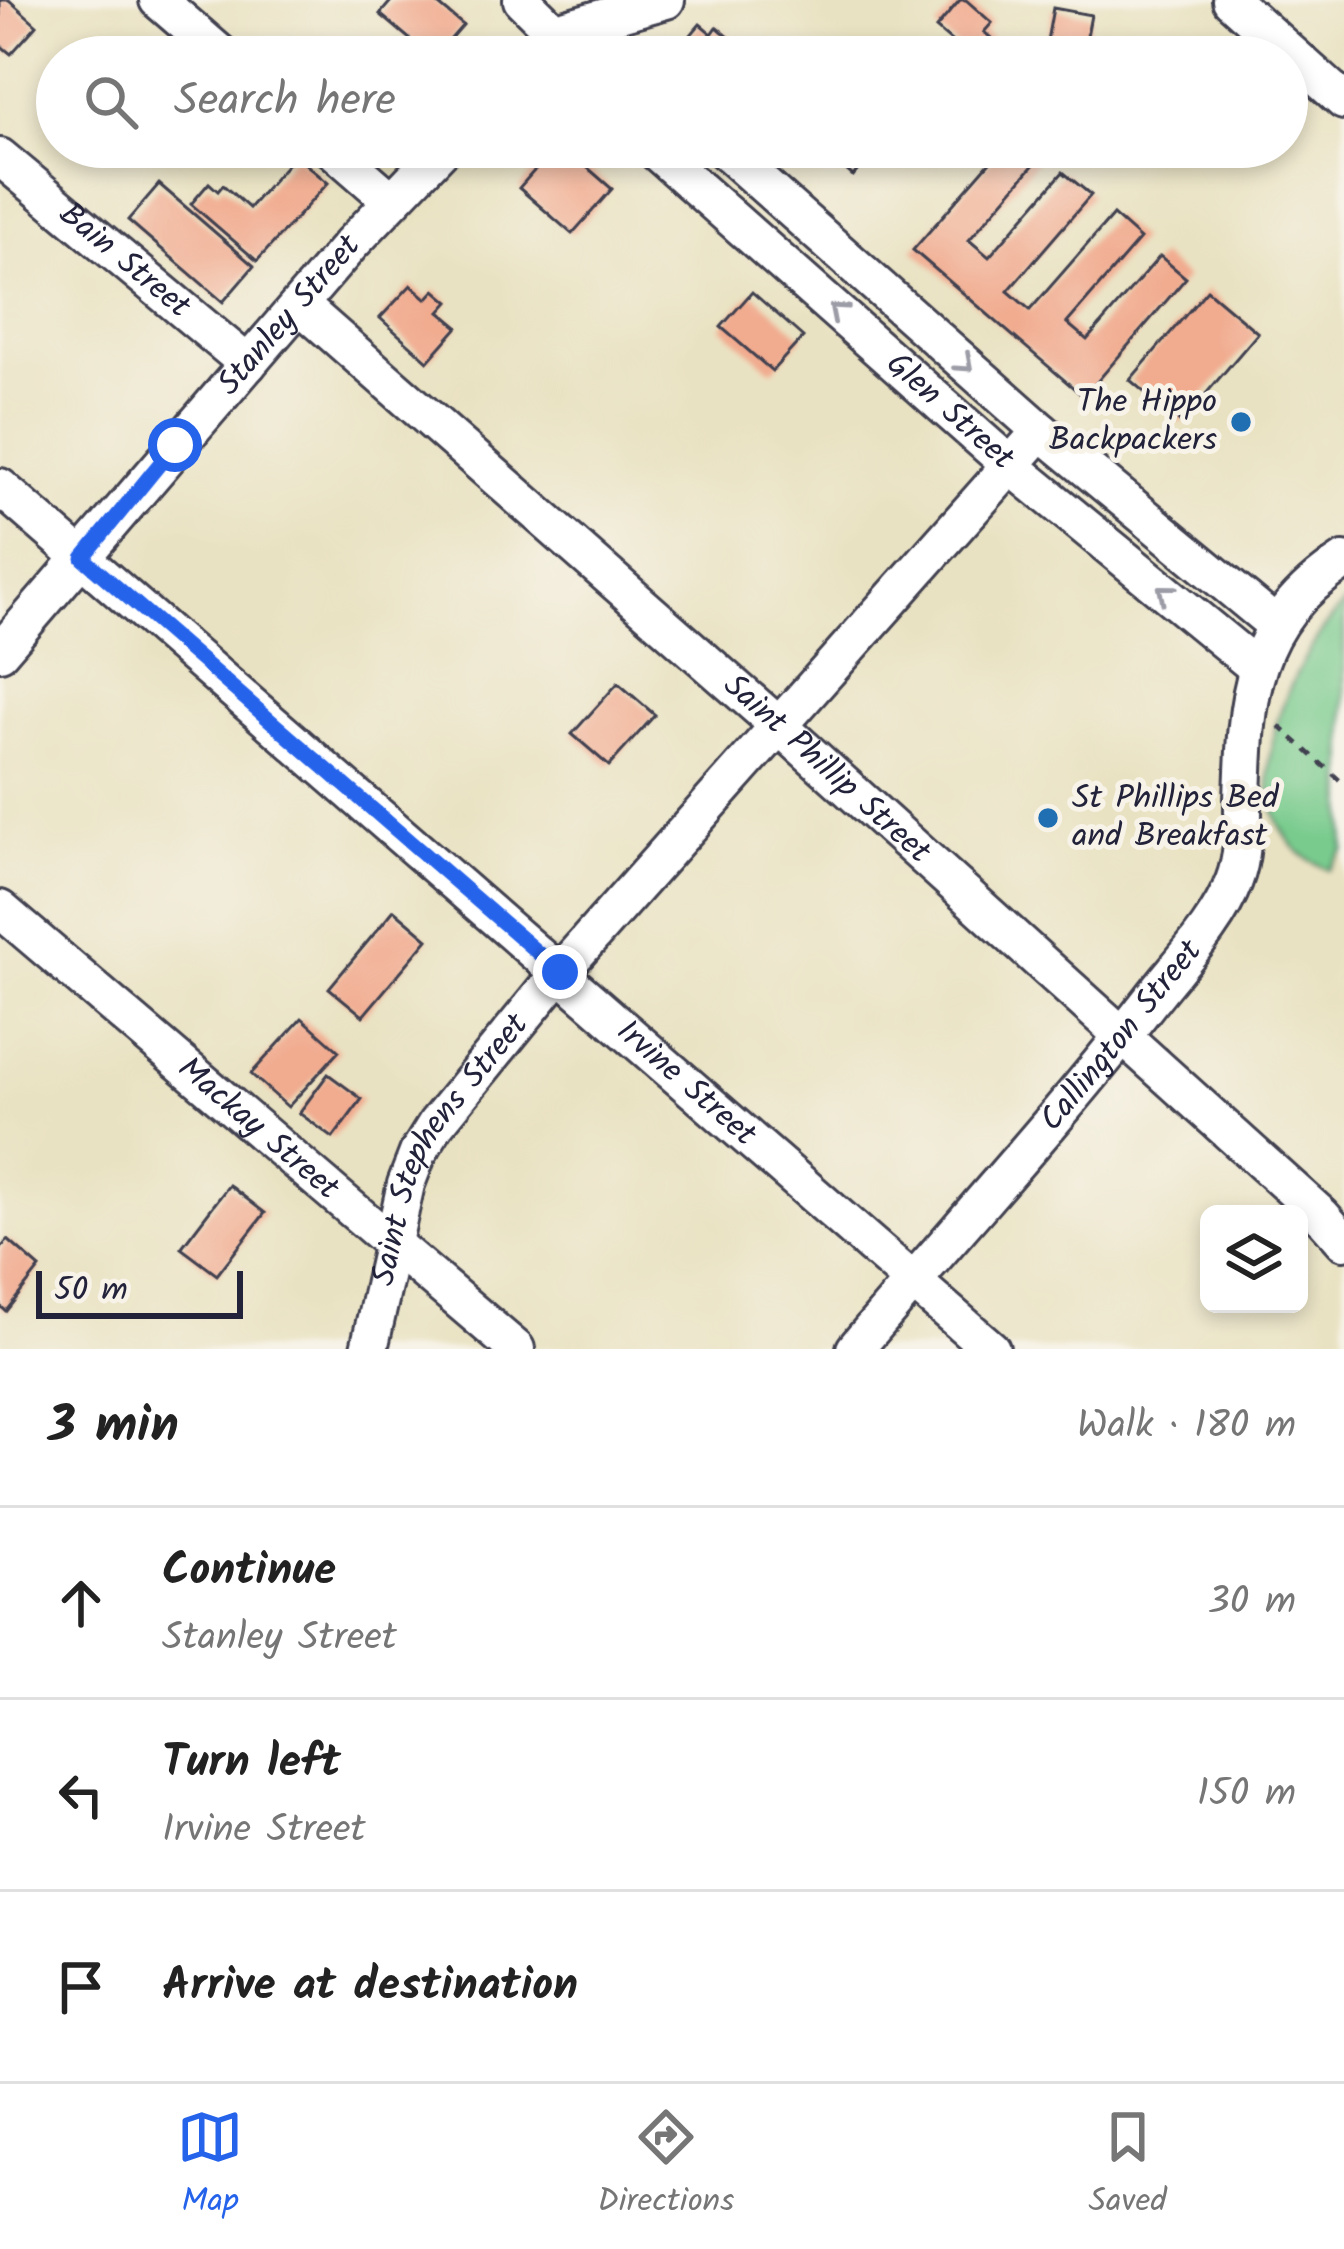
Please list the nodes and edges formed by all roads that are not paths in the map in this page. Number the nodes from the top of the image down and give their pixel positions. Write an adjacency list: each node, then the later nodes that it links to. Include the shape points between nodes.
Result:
1 (158, 0): 5 (street)
2 (522, 0): 6 (street)
3 (666, 0): 7 (street)
4 (1231, 0): 8 (street)
5 (200, 36)
6 (555, 36)
7 (598, 36)
8 (1271, 36)
9 (1308, 69): 10 (street)
10 (1344, 101)
11 (0, 157): 18 (street, Bain Street)
12 (355, 168): 16 (street)
13 (423, 168): 16 (street, Stanley Street)
14 (675, 168): 20 (street, Glen Street, one-way to 14)
15 (745, 168): 19 (street, Glen Street, one-way to 19)
16 (392, 200): 17 (street, Stanley Street)
17 (300, 305): 18 (street, Stanley Street); 27 (street, Saint Phillip Street)
18 (248, 364): 22 (street, Stanley Street)
19 (1041, 431): 20 (street, Saint Stephens Street); 24 (street, Glen Street)
20 (1011, 466): 26 (street, Glen Street, one-way to 20); 27 (street, Saint Stephens Street)
21 (0, 488): 22 (street, Irvine Street)
22 (83, 558): 25 (street, Stanley Street); 29 (street, Irvine Street)
23 (1344, 561): 24 (street, Callington Street)
24 (1277, 626): 26 (street, Callington Street)
25 (0, 652)
26 (1255, 667): 30 (street, Callington Street, via 1236,878 1221,910)
27 (778, 725): 29 (street, Saint Stephens Street); 30 (street, Saint Phillip Street)
28 (0, 909): 32 (street, Mackay Street)
29 (560, 972): 32 (street, Saint Stephens Street, via 427,1138); 33 (street, Irvine Street)
30 (1124, 1034): 31 (street, Saint Phillip Street); 33 (street, Callington Street)
31 (1344, 1241)
32 (393, 1243): 34 (street, Saint Stephens Street); 35 (street, Mackay Street)
33 (914, 1279): 36 (street, Callington Street); 37 (street, Irvine Street)
34 (369, 1349)
35 (516, 1349)
36 (855, 1349)
37 (991, 1349)

